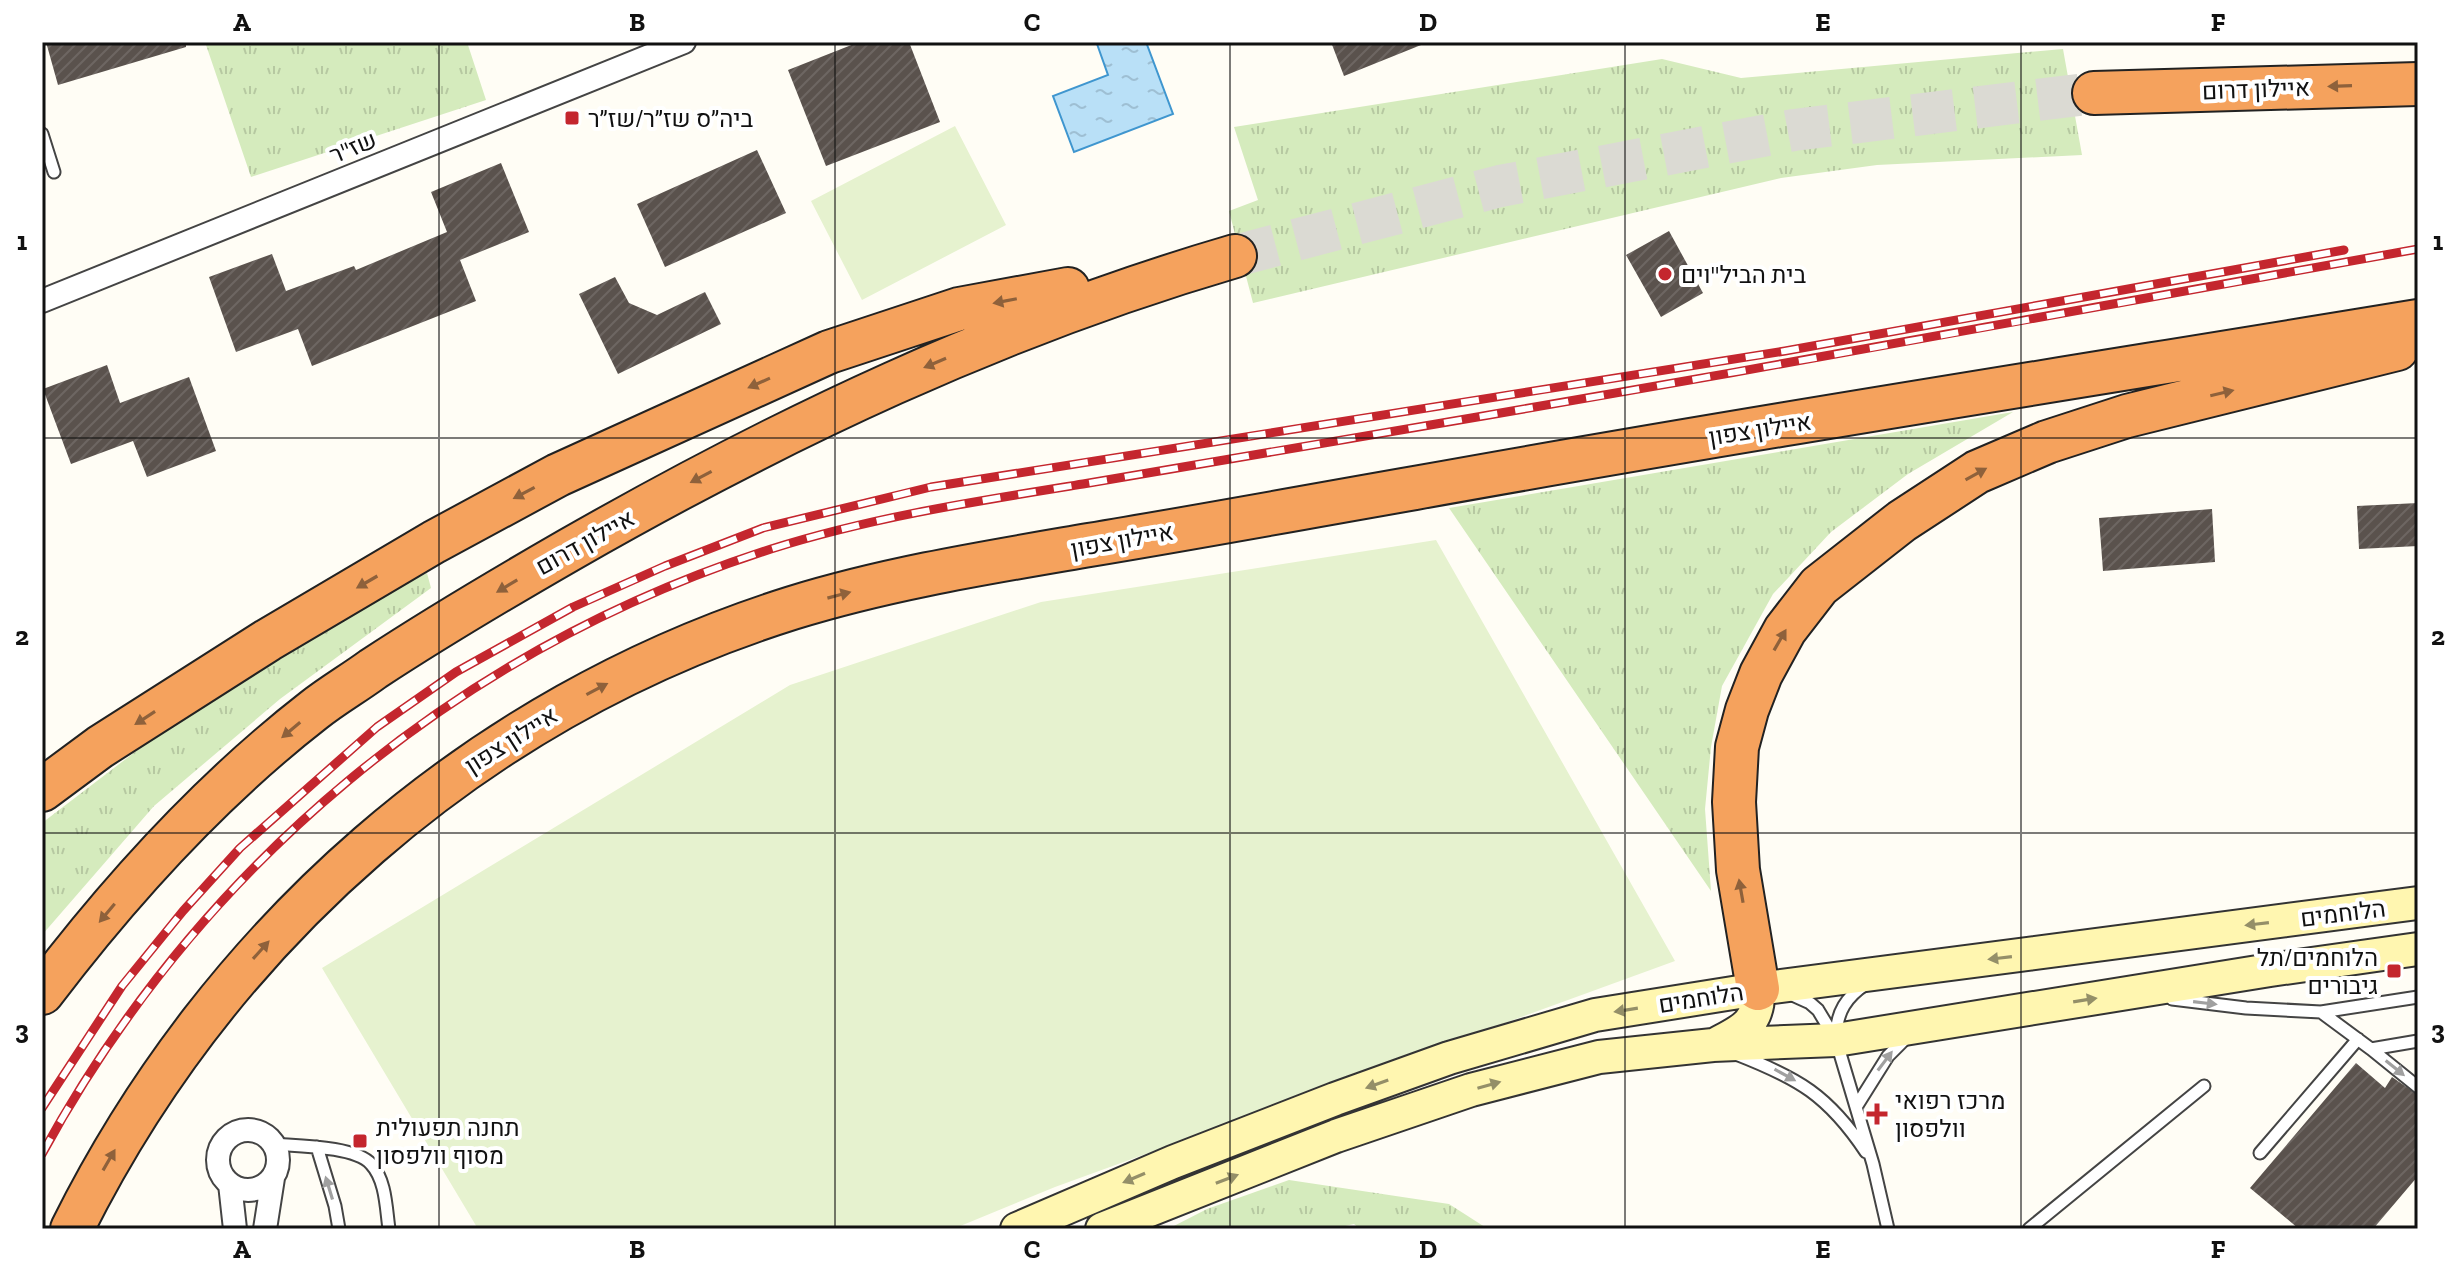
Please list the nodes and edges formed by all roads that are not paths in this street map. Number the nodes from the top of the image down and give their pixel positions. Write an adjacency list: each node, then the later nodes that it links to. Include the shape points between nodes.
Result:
1 (684, 42): 6 (street, שז"ר)
2 (2418, 84): 3 (highway, איילון דרום, one-way to 3)
3 (2094, 93)
4 (42, 134): 5 (lane)
5 (54, 172)
6 (42, 301)
7 (2418, 321): 33 (highway, איילון צפון, one-way to 7, via 112,1155 190,1036 310,897 428,794 502,743 610,682 697,644 789,609 947,569)
8 (2418, 344): 13 (highway, one-way to 8, via 1738,870 1737,747 1761,674 1785,630 1819,586 1902,521 1977,472 2047,442 2127,416)
9 (42, 790): 14 (highway, איילון דרום, via 180,695 434,542 558,475 686,415 829,352 959,309 1227,258 1045,318 814,418 623,519 410,645 315,709 251,763 174,837)
10 (2418, 903): 12 (main road, הלוחמים, one-way to 12)
11 (2418, 949): 15 (main road, הלוחמים)
12 (1884, 974): 13 (main road, הלוחמים); 20 (lane, via 1844,1004 1837,1017)
13 (1758, 989): 20 (lane, via 1796,995 1810,1003); 22 (main road, via 1752,1020); 38 (main road, הלוחמים, one-way to 38, via 1595,1015 1449,1058 1187,1156)
14 (42, 993)
15 (2127, 993): 17 (lane, one-way to 17); 18 (main road, הלוחמים, one-way to 15)
16 (2418, 997): 17 (lane)
17 (2321, 1012): 19 (lane)
18 (1925, 1025): 20 (main road, הלוחמים); 26 (lane, one-way to 18, via 1888,1056)
19 (2358, 1039): 23 (lane); 29 (lane)
20 (1836, 1040): 22 (main road, הלוחמים); 26 (lane)
21 (2418, 1041): 23 (lane)
22 (1713, 1045): 30 (lane, one-way to 30, via 1782,1072 1813,1092 1835,1110); 39 (main road, הלוחמים, one-way to 22, via 1336,1136 1471,1090 1599,1057)
23 (2371, 1049): 25 (lane, one-way to 25)
24 (2204, 1086): 41 (lane)
25 (2418, 1087)
26 (1856, 1107): 30 (lane)
27 (274, 1144): 28 (lane); 31 (street, via 279,1161); 32 (street, via 255,1130 226,1139 219,1168)
28 (317, 1147): 36 (lane, one-way to 28); 37 (lane, via 370,1162 382,1182)
29 (2260, 1153)
30 (1873, 1164): 40 (lane)
31 (273, 1178): 32 (street, via 257,1189); 35 (street)
32 (230, 1184): 34 (street)
33 (72, 1229)
34 (235, 1229)
35 (265, 1229)
36 (339, 1229)
37 (389, 1229)
38 (1017, 1229)
39 (1102, 1229)
40 (1888, 1229)
41 (2029, 1229)

